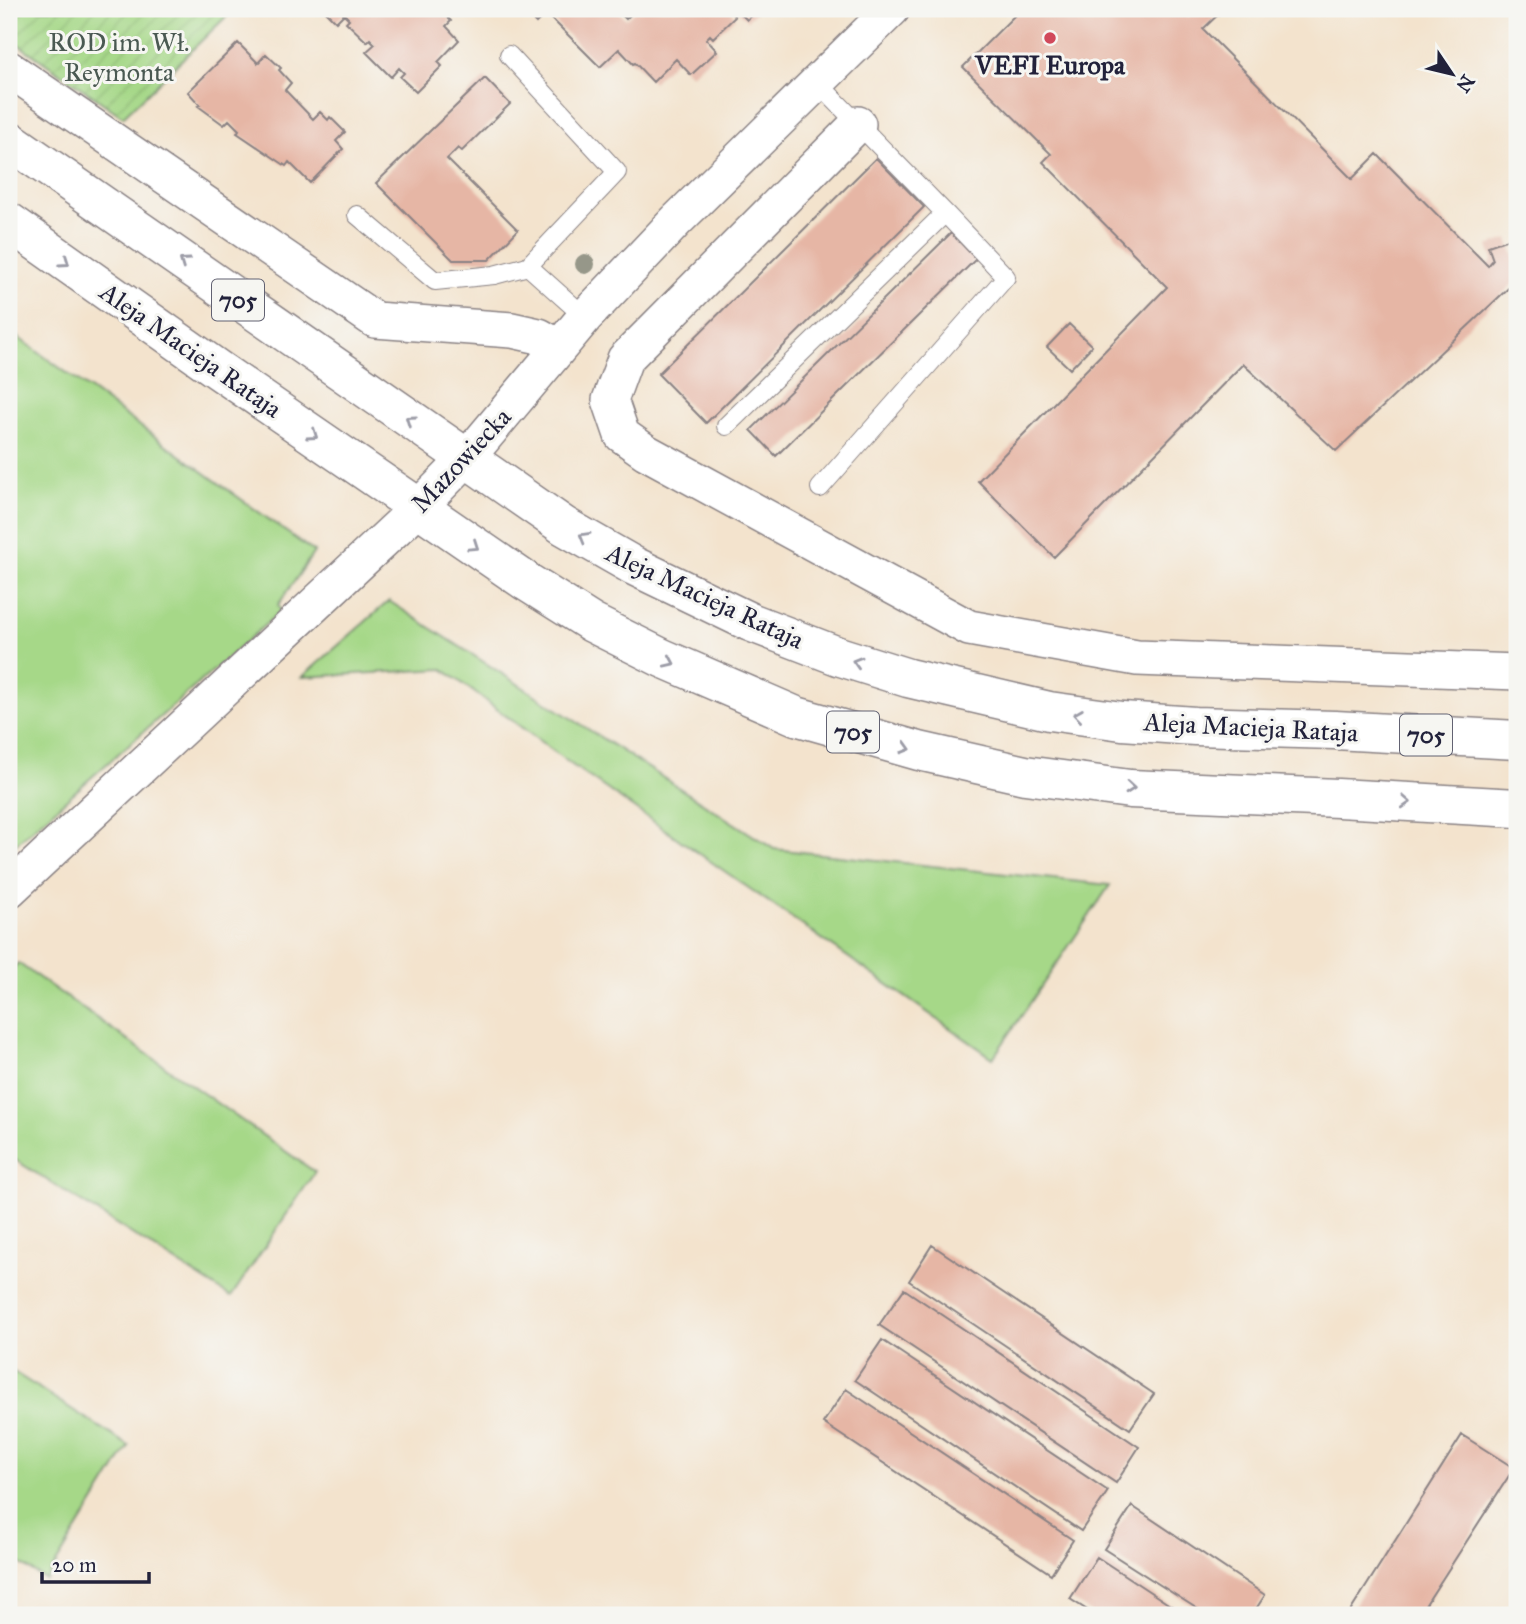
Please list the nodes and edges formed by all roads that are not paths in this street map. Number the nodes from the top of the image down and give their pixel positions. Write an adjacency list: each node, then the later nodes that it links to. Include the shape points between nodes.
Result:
1 (892, 9): 4 (street, Mazowiecka)
2 (509, 55): 10 (lane, via 617,172)
3 (9, 69): 12 (street, via 375,320 512,330 539,336)
4 (818, 83): 5 (lane); 11 (street, Mazowiecka)
5 (858, 124): 7 (lane); 17 (street, via 625,359 610,400 622,435 969,628 1138,658)
6 (9, 140): 14 (main road, Aleja Macieja Rataja / 705, one-way to 6)
7 (944, 213): 13 (lane); 15 (lane, via 1006,277)
8 (357, 215): 10 (lane, via 435,281)
9 (9, 222): 16 (main road, Aleja Macieja Rataja / 705, one-way to 16)
10 (528, 267): 11 (lane)
11 (585, 317): 12 (street, Mazowiecka)
12 (559, 347): 14 (street, Mazowiecka)
13 (726, 426)
14 (467, 459): 16 (street, Mazowiecka); 18 (main road, Aleja Macieja Rataja / 705, one-way to 14, via 1122,721 1049,711 908,678 750,622 634,566 564,526)
15 (820, 488)
16 (418, 508): 19 (main road, Aleja Macieja Rataja / 705, one-way to 19, via 592,623 662,659 796,716 919,751 1025,775 1130,789); 20 (street, Mazowiecka)
17 (1517, 672)
18 (1517, 740)
19 (1517, 808)
20 (9, 890)

